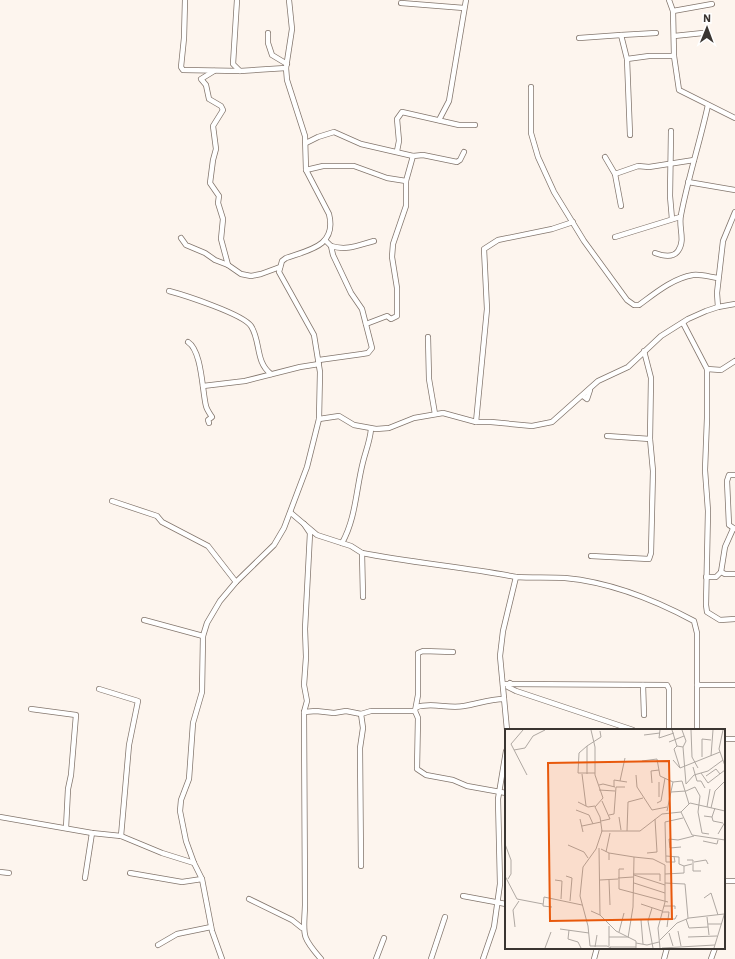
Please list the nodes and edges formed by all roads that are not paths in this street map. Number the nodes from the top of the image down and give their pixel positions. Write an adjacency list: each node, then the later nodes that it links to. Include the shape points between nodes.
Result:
1 (185, 0): 19 (street, via 182,67 185,71)
2 (237, 0): 20 (street, via 233,64)
3 (289, 0): 18 (street, via 292,29)
4 (466, 0): 8 (street)
5 (669, 0): 9 (street)
6 (401, 3): 8 (street)
7 (712, 4): 9 (street)
8 (464, 8): 23 (street, via 448,101)
9 (673, 11): 14 (street)
10 (656, 33): 13 (street)
11 (703, 33): 14 (street)
12 (268, 34): 18 (street, via 272,56)
13 (621, 35): 15 (street); 17 (street)
14 (674, 36): 16 (street)
15 (579, 38)
16 (674, 56): 17 (street); 22 (street, via 679,90)
17 (627, 58): 29 (street)
18 (287, 66): 20 (street); 30 (street, via 291,97)
19 (214, 71): 20 (street); 54 (street, via 200,79 206,85 209,99 223,110 213,126 216,150 210,183 219,196 218,203 223,219 221,238)
20 (240, 71)
21 (531, 86): 47 (street, via 531,133 538,157 554,192)
22 (708, 105): 24 (street); 35 (street)
23 (442, 116): 25 (street); 26 (street)
24 (735, 118)
25 (439, 120): 26 (street); 31 (street, via 402,112 397,119)
26 (446, 123): 27 (street)
27 (476, 125)
28 (671, 131): 36 (street)
29 (630, 135)
30 (306, 143): 31 (street, via 334,132 360,144); 37 (street)
31 (397, 151): 33 (street)
32 (464, 152): 33 (street, via 457,162 423,155)
33 (413, 156): 39 (street)
34 (605, 157): 38 (street)
35 (694, 160): 36 (street); 40 (street)
36 (670, 163): 38 (street, via 629,168); 44 (street)
37 (306, 170): 39 (street, via 323,166 354,166 387,178); 50 (street, via 329,214 330,229)
38 (615, 174): 42 (street)
39 (406, 181): 61 (street, via 406,206 393,244 392,257 397,288 397,316 391,319 387,316)
40 (688, 182): 41 (street); 45 (street)
41 (735, 190)
42 (621, 206)
43 (735, 212): 56 (street, via 723,241)
44 (672, 213): 45 (street); 46 (street)
45 (680, 217): 46 (street); 53 (street, via 682,237 677,252 663,256)
46 (672, 219): 48 (street)
47 (572, 222): 56 (street, via 620,292 634,305 639,305 687,276); 72 (street, via 552,229 498,240 484,249 487,309)
48 (615, 237)
49 (182, 238): 54 (street, via 186,245 205,253 219,263)
50 (326, 240): 52 (street); 55 (street, via 316,248 286,258)
51 (374, 241): 52 (street, via 350,248)
52 (331, 246): 61 (street, via 351,293 362,310)
53 (655, 253)
54 (228, 265): 55 (street, via 241,274 251,276)
55 (280, 267): 65 (street, via 281,276 311,327)
56 (718, 278): 59 (street)
57 (169, 291): 68 (street, via 201,300 250,325 261,362)
58 (735, 304): 59 (street)
59 (718, 307): 60 (street)
60 (683, 323): 64 (street); 67 (street)
61 (366, 324): 65 (street, via 372,348 368,353)
62 (428, 337): 70 (street, via 429,378)
63 (188, 342): 69 (street, via 196,351)
64 (644, 350): 72 (street, via 628,367 598,381 590,389 587,399 582,396 557,419 546,424 532,426); 76 (street, via 651,378)
65 (319, 362): 68 (street); 71 (street)
66 (735, 362): 67 (street, via 721,370)
67 (707, 369): 88 (street)
68 (271, 374): 69 (street, via 245,381)
69 (203, 386): 73 (street, via 206,408 212,417 208,420)
70 (435, 414): 72 (street, via 450,414); 74 (street, via 414,418 389,428)
71 (319, 419): 74 (street, via 339,416 354,425); 79 (street, via 307,468)
72 (476, 422)
73 (209, 423)
74 (371, 429): 82 (street, via 350,524)
75 (607, 436): 76 (street)
76 (650, 439): 84 (street, via 653,471 649,559)
77 (735, 475): 81 (street, via 728,475 727,481 729,525)
78 (112, 501): 89 (street, via 157,516 162,522 208,546)
79 (291, 513): 80 (street); 89 (street, via 274,545)
80 (304, 524): 82 (street, via 317,535); 104 (street, via 310,533 304,685 307,701)
81 (734, 529): 85 (street, via 725,547)
82 (342, 543): 83 (street)
83 (362, 553): 87 (street); 90 (street)
84 (591, 556)
85 (721, 572): 86 (street); 88 (street, via 716,577)
86 (735, 574)
87 (516, 577): 95 (street, via 503,631 500,656); 97 (street, via 565,578 596,583 653,602 694,621 697,633)
88 (706, 577): 91 (street, via 707,612 720,620)
89 (236, 582): 93 (street, via 220,601)
90 (363, 597)
91 (735, 619)
92 (144, 620): 93 (street)
93 (202, 636): 117 (street, via 202,692 194,718 189,779 180,800 186,841)
94 (453, 652): 103 (street, via 418,653)
95 (503, 684): 96 (street); 101 (street)
96 (510, 684): 99 (street); 109 (street, via 508,687 516,691)
97 (697, 685): 98 (street); 110 (street)
98 (735, 685)
99 (643, 686): 106 (street); 107 (street, via 668,687)
100 (99, 689): 116 (street, via 138,701 129,745)
101 (504, 699): 103 (street, via 463,706 426,705); 108 (street)
102 (31, 709): 114 (street, via 76,715)
103 (416, 709): 105 (street, via 371,710); 112 (street, via 418,770 426,775 467,786)
104 (304, 712): 105 (street, via 346,711); 130 (street, via 305,905)
105 (361, 714): 118 (street)
106 (644, 715)
107 (669, 728)
108 (507, 729)
109 (630, 729)
110 (697, 729)
111 (505, 765): 112 (street)
112 (503, 792): 126 (street, via 498,799 501,848)
113 (0, 816): 114 (street)
114 (66, 828): 115 (street)
115 (92, 833): 116 (street); 122 (street)
116 (121, 836): 117 (street)
117 (194, 863): 123 (street)
118 (361, 866)
119 (0, 872): 120 (street)
120 (8, 873)
121 (130, 873): 123 (street, via 182,882)
122 (85, 878)
123 (202, 878): 129 (street)
124 (463, 896): 126 (street)
125 (249, 899): 130 (street, via 292,920)
126 (498, 902): 127 (street); 140 (street, via 494,927)
127 (505, 904)
128 (446, 917): 139 (street)
129 (211, 927): 132 (street, via 177,934); 136 (street)
130 (302, 928): 137 (street, via 310,946)
131 (384, 938): 138 (street)
132 (158, 945)
133 (597, 949): 141 (street)
134 (667, 949): 142 (street)
135 (715, 949): 143 (street)
136 (222, 959)
137 (321, 959)
138 (376, 959)
139 (431, 959)
140 (483, 959)
141 (594, 959)
142 (666, 959)
143 (711, 959)

